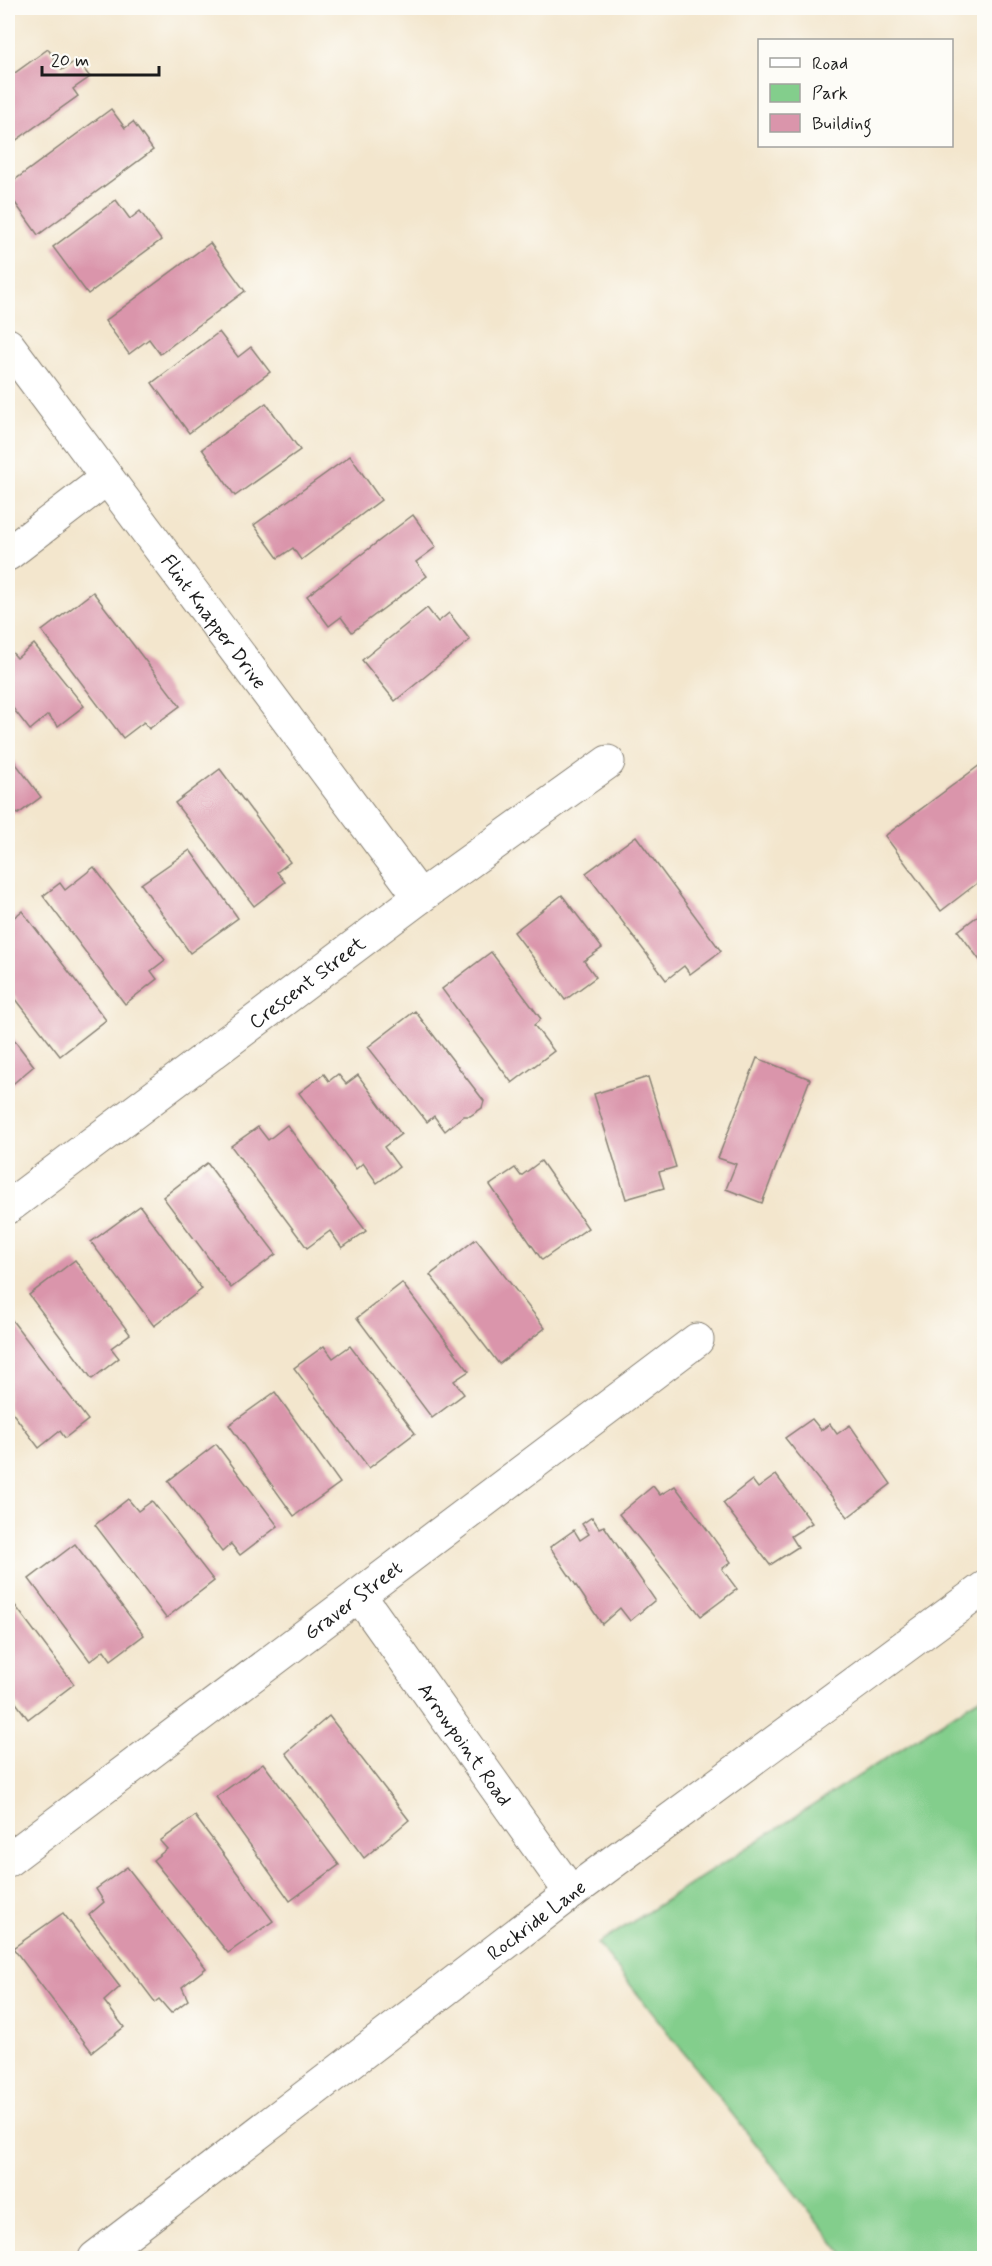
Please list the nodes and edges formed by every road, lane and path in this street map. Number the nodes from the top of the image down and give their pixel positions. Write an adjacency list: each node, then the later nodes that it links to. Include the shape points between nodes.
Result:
1 (8, 345): 2 (street, Flint Knapper Drive)
2 (108, 478): 3 (street); 5 (street, Flint Knapper Drive)
3 (8, 554)
4 (608, 762): 5 (street, Crescent Street)
5 (420, 897): 6 (street, Crescent Street)
6 (8, 1207)
7 (697, 1340): 9 (street, Graver Street)
8 (984, 1588): 11 (street, Rockride Lane)
9 (359, 1594): 10 (street, Graver Street); 11 (street, Arrowpoint Road)
10 (8, 1860)
11 (571, 1893): 12 (street, Rockride Lane)
12 (95, 2259)

